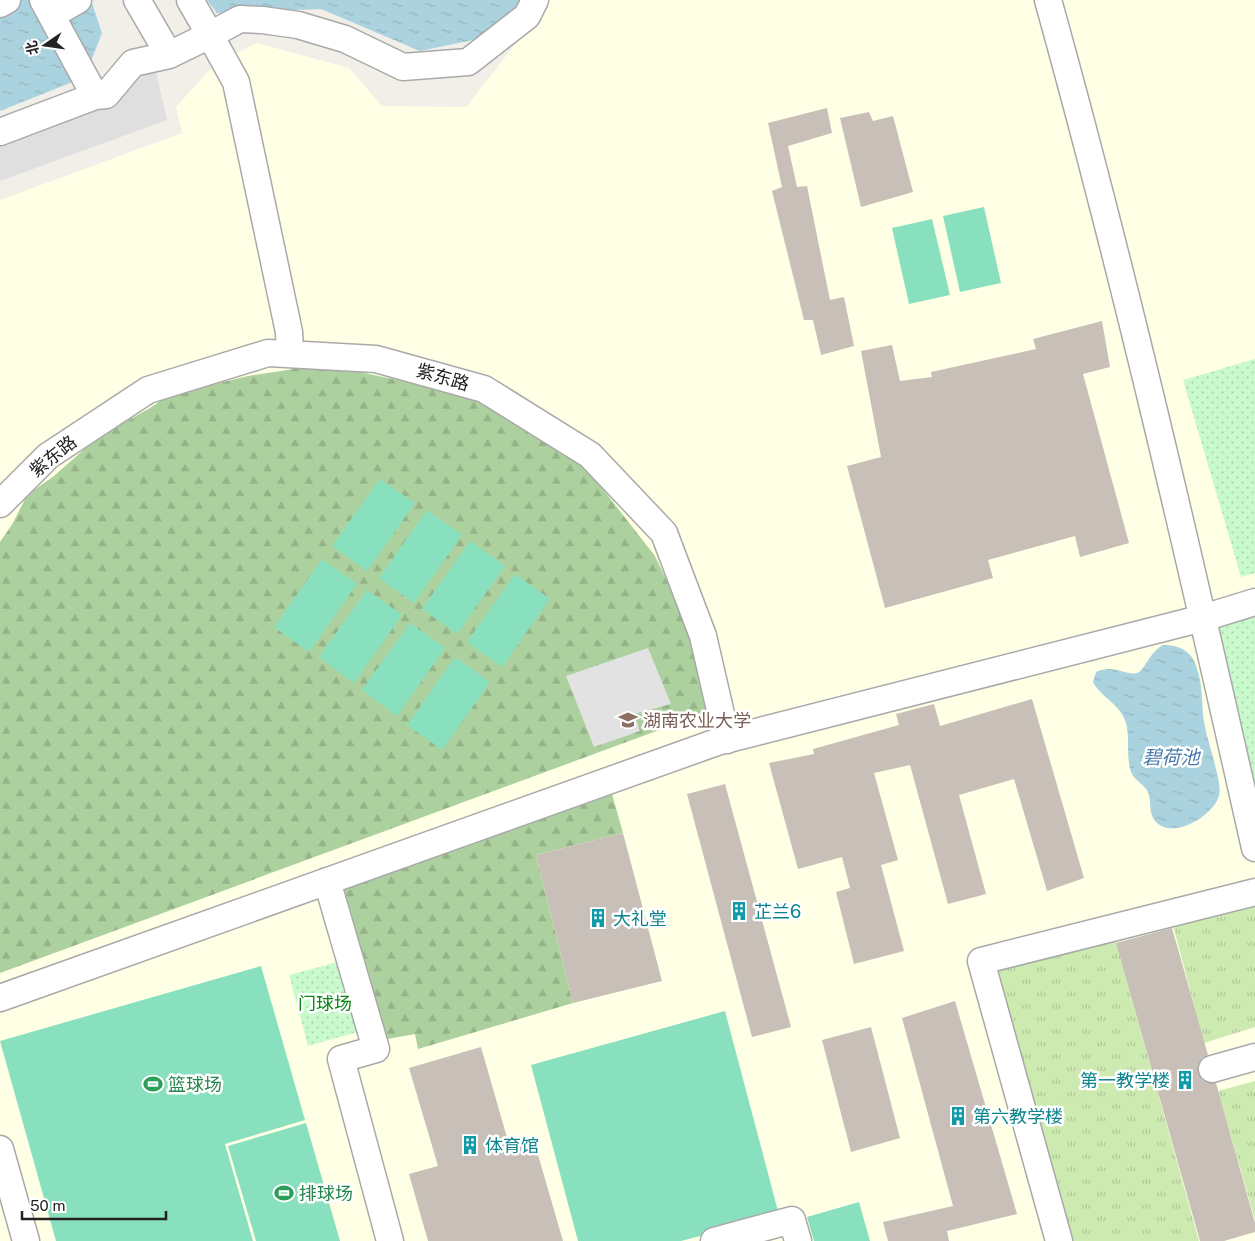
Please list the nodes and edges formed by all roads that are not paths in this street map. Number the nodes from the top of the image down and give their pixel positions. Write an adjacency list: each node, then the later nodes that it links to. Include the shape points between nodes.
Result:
1 (8, 0): 7 (street)
2 (78, 0): 8 (street)
3 (137, 0): 10 (street)
4 (190, 0): 9 (street)
5 (535, 0): 9 (street, via 527,16 468,62 403,67 345,39 298,25 262,20 240,19)
6 (1048, 0): 16 (street, via 1088,144)
7 (0, 4)
8 (48, 8): 11 (street)
9 (210, 35): 10 (street); 13 (street, via 236,82 289,332)
10 (169, 55): 11 (street, via 133,63 106,95)
11 (92, 90): 12 (street)
12 (0, 132)
13 (290, 354): 14 (street, 紫东路, via 268,353 148,390 48,456); 17 (street, 紫东路, via 376,359 484,389 590,455 664,533 703,636)
14 (0, 504)
15 (1255, 602): 16 (street)
16 (1203, 618): 17 (street); 18 (street)
17 (727, 740): 19 (street)
18 (1255, 848)
19 (327, 881): 21 (street); 28 (street, via 376,1049 341,1059)
20 (1255, 892): 30 (street, via 981,961)
21 (0, 998)
22 (1255, 1057): 23 (street)
23 (1212, 1069)
24 (0, 1149): 25 (street)
25 (9, 1216): 27 (street)
26 (795, 1230): 29 (street)
27 (26, 1241)
28 (390, 1241)
29 (714, 1241)
30 (1059, 1241)

